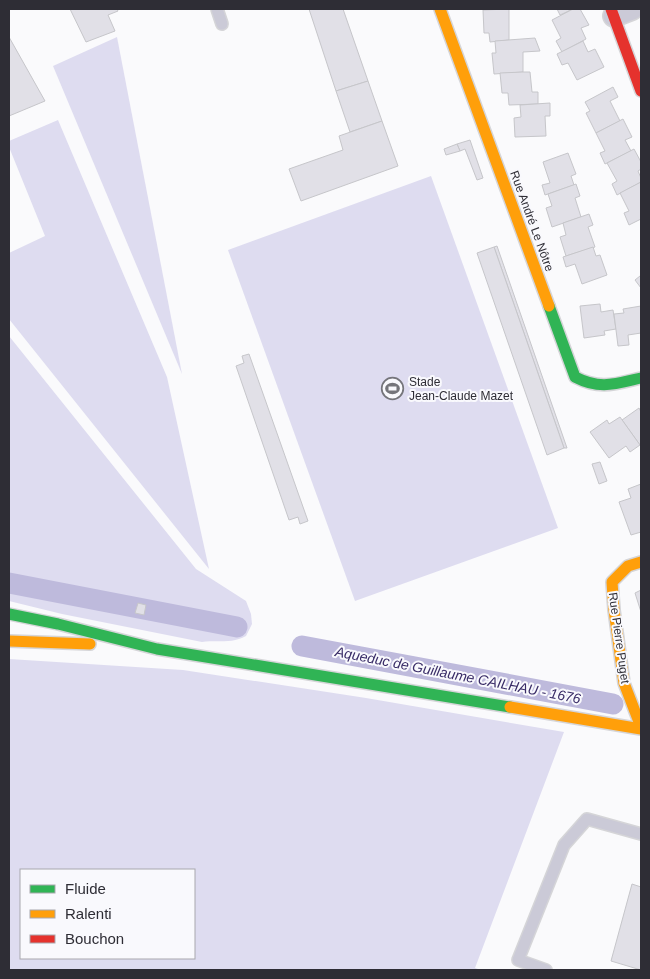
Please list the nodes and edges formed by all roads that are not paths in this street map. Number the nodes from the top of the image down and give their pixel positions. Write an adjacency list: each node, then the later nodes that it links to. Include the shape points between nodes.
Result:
1 (217, 9): 4 (lane)
2 (440, 9): 6 (main road, Rue André Le Nôtre, via 575,377 600,387)
3 (619, 11): 5 (main road)
4 (222, 24)
5 (641, 91)
6 (641, 378)
7 (641, 562): 11 (main road, Rue Pierre Puget, via 628,566 612,582 624,684)
8 (9, 614): 10 (main road)
9 (9, 641): 10 (main road)
10 (157, 648): 11 (main road)
11 (641, 728)
12 (641, 834): 13 (lane, via 587,819 564,845 518,960)
13 (546, 970)

